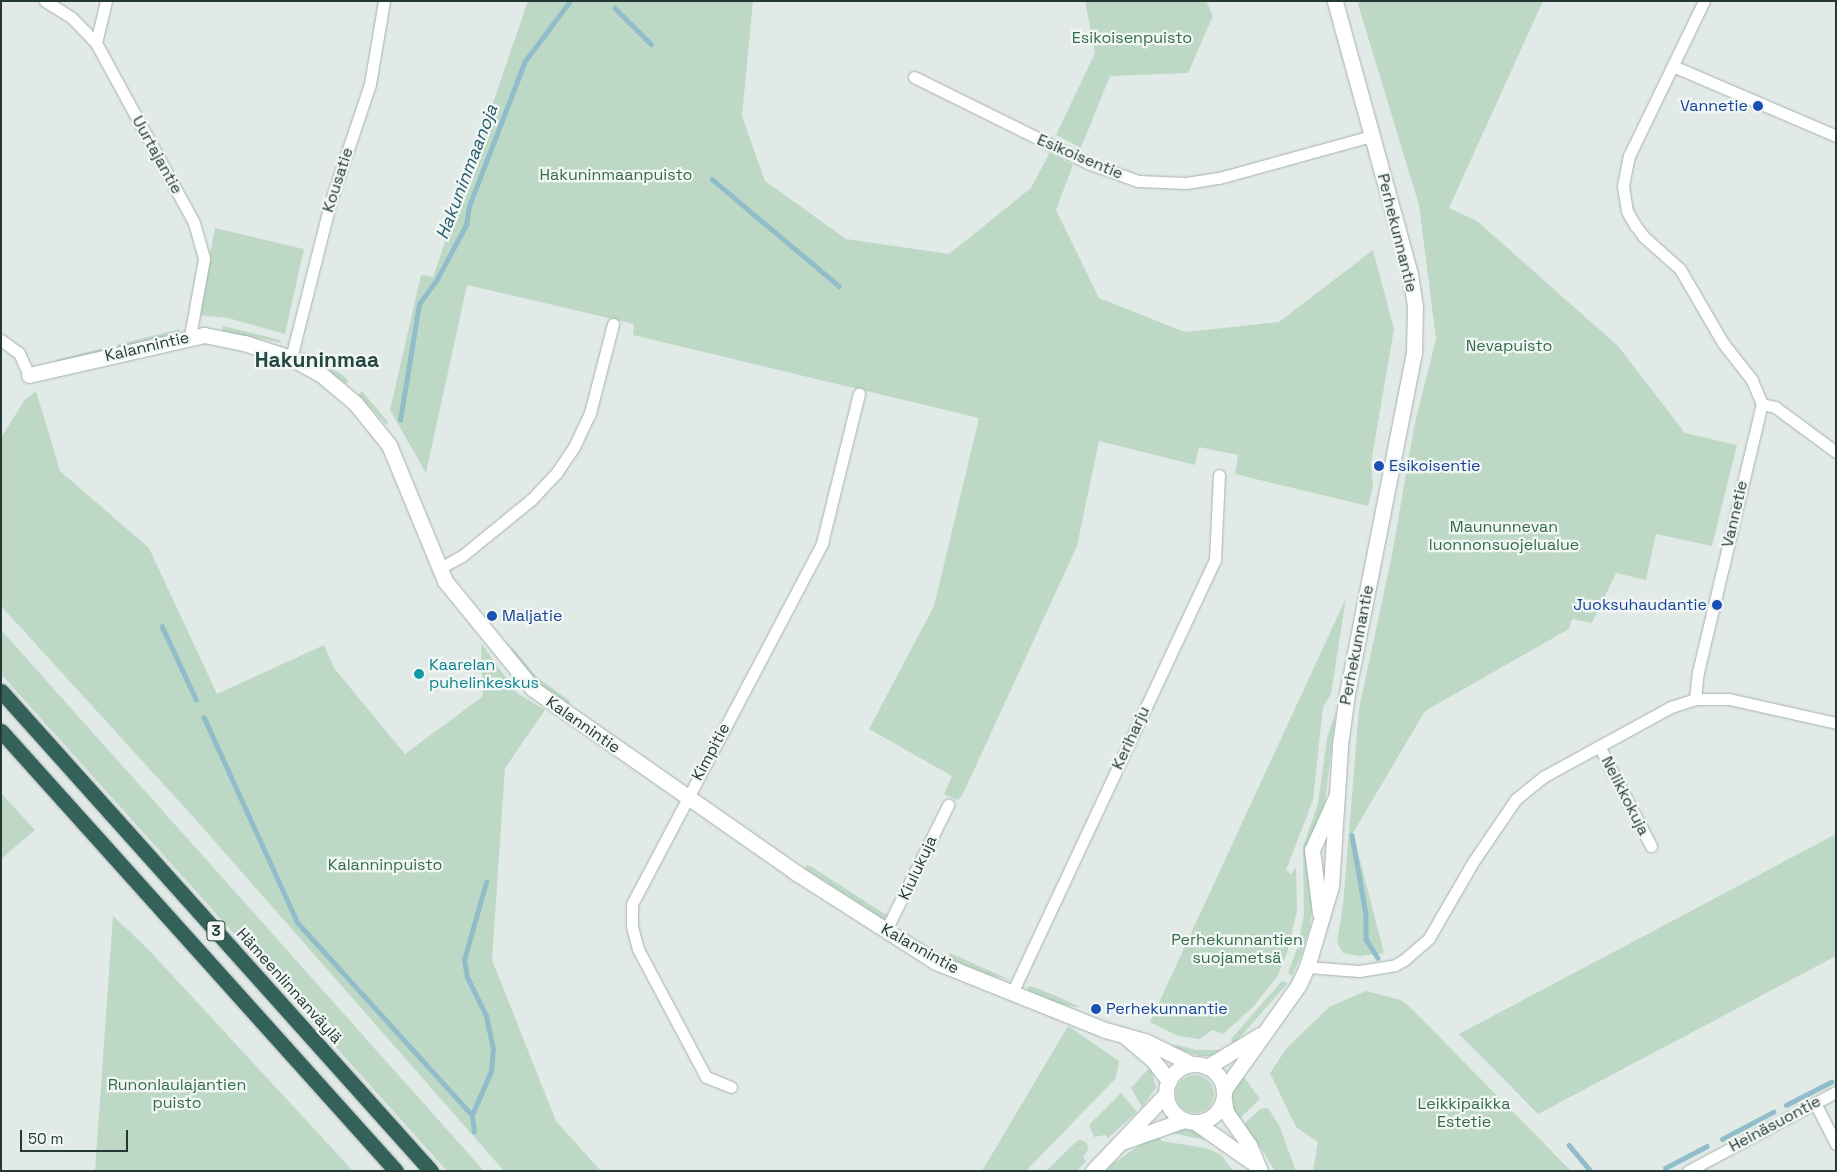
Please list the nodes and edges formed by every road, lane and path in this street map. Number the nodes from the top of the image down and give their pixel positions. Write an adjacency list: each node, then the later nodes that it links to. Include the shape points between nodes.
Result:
1 (45, 1): 6 (street, Uurtajantie, via 72,18)
2 (106, 1): 6 (street)
3 (384, 1): 14 (street, Kousatie, via 370,84 331,200)
4 (1336, 1): 9 (street, Perhekunnantie)
5 (1704, 1): 7 (street)
6 (96, 43): 12 (street, Uurtajantie, via 194,223 202,244 204,259)
7 (1674, 66): 10 (street); 17 (street, via 1630,156 1623,186 1627,211 1644,237 1680,269 1723,344 1752,380)
8 (914, 77): 9 (street, Esikoisentie, via 1088,164 1138,181 1186,183 1219,178)
9 (1372, 136): 26 (street, Perhekunnantie, via 1410,274 1415,337 1347,694)
10 (1836, 136)
11 (613, 324): 20 (street, via 590,413 574,447 557,472 526,504 462,556)
12 (190, 336): 14 (street, Kalannintie, via 204,335 244,343); 15 (street, Kalannintie)
13 (1, 340): 15 (street, via 19,352)
14 (291, 358): 20 (street, Kalannintie, via 323,376 356,404 389,445)
15 (29, 375)
16 (859, 394): 27 (street, Kimpitie, via 822,543)
17 (1762, 404): 18 (street, via 1775,407); 22 (street, Vannetie, via 1698,672)
18 (1836, 452)
19 (1219, 475): 33 (street, Keriharju, via 1215,560)
20 (440, 568): 27 (street, Kalannintie, via 466,610 532,689)
21 (1, 691): 47 (highway, Hämeenlinnanväylä / 3)
22 (1695, 699): 23 (street, via 1728,699); 25 (street, via 1671,707)
23 (1836, 723)
24 (1, 730): 46 (highway, 3)
25 (1599, 746): 29 (street, Nelikkokuja); 32 (street, via 1543,777 1509,808 1429,938 1409,956 1395,965 1375,970)
26 (1337, 793): 30 (street, Perhekunnantie, via 1330,886); 30 (street, Perhekunnantie, via 1312,850)
27 (687, 796): 31 (street, Kalannintie); 37 (street, Kimpitie, via 635,895 632,926 638,949 706,1077)
28 (948, 805): 31 (street, Kiulukuja)
29 (1651, 846)
30 (1320, 914): 32 (street, Perhekunnantie)
31 (886, 930): 33 (street, Kalannintie, via 936,962)
32 (1307, 967): 34 (street, Perhekunnantie, via 1287,1004)
33 (1012, 993): 35 (street, Kalannintie)
34 (1260, 1035): 36 (street, Perhekunnantie); 40 (street, Perhekunnantie)
35 (1127, 1038): 36 (street, Kalannintie, via 1145,1041); 38 (street, Kalannintie, via 1152,1059)
36 (1199, 1065): 38 (street, via 1176,1072); 40 (street, via 1219,1076)
37 (731, 1087)
38 (1168, 1088): 42 (street, via 1173,1112); 43 (street)
39 (1836, 1092): 41 (street, Heinäsuontie)
40 (1224, 1095): 42 (street, via 1213,1116); 45 (street, via 1226,1112 1249,1145)
41 (1814, 1103): 44 (street); 49 (street, Heinäsuontie)
42 (1189, 1121): 43 (street); 45 (street)
43 (1122, 1142): 48 (street)
44 (1836, 1144)
45 (1257, 1167)
46 (396, 1171)
47 (431, 1171)
48 (1093, 1171)
49 (1688, 1171)

